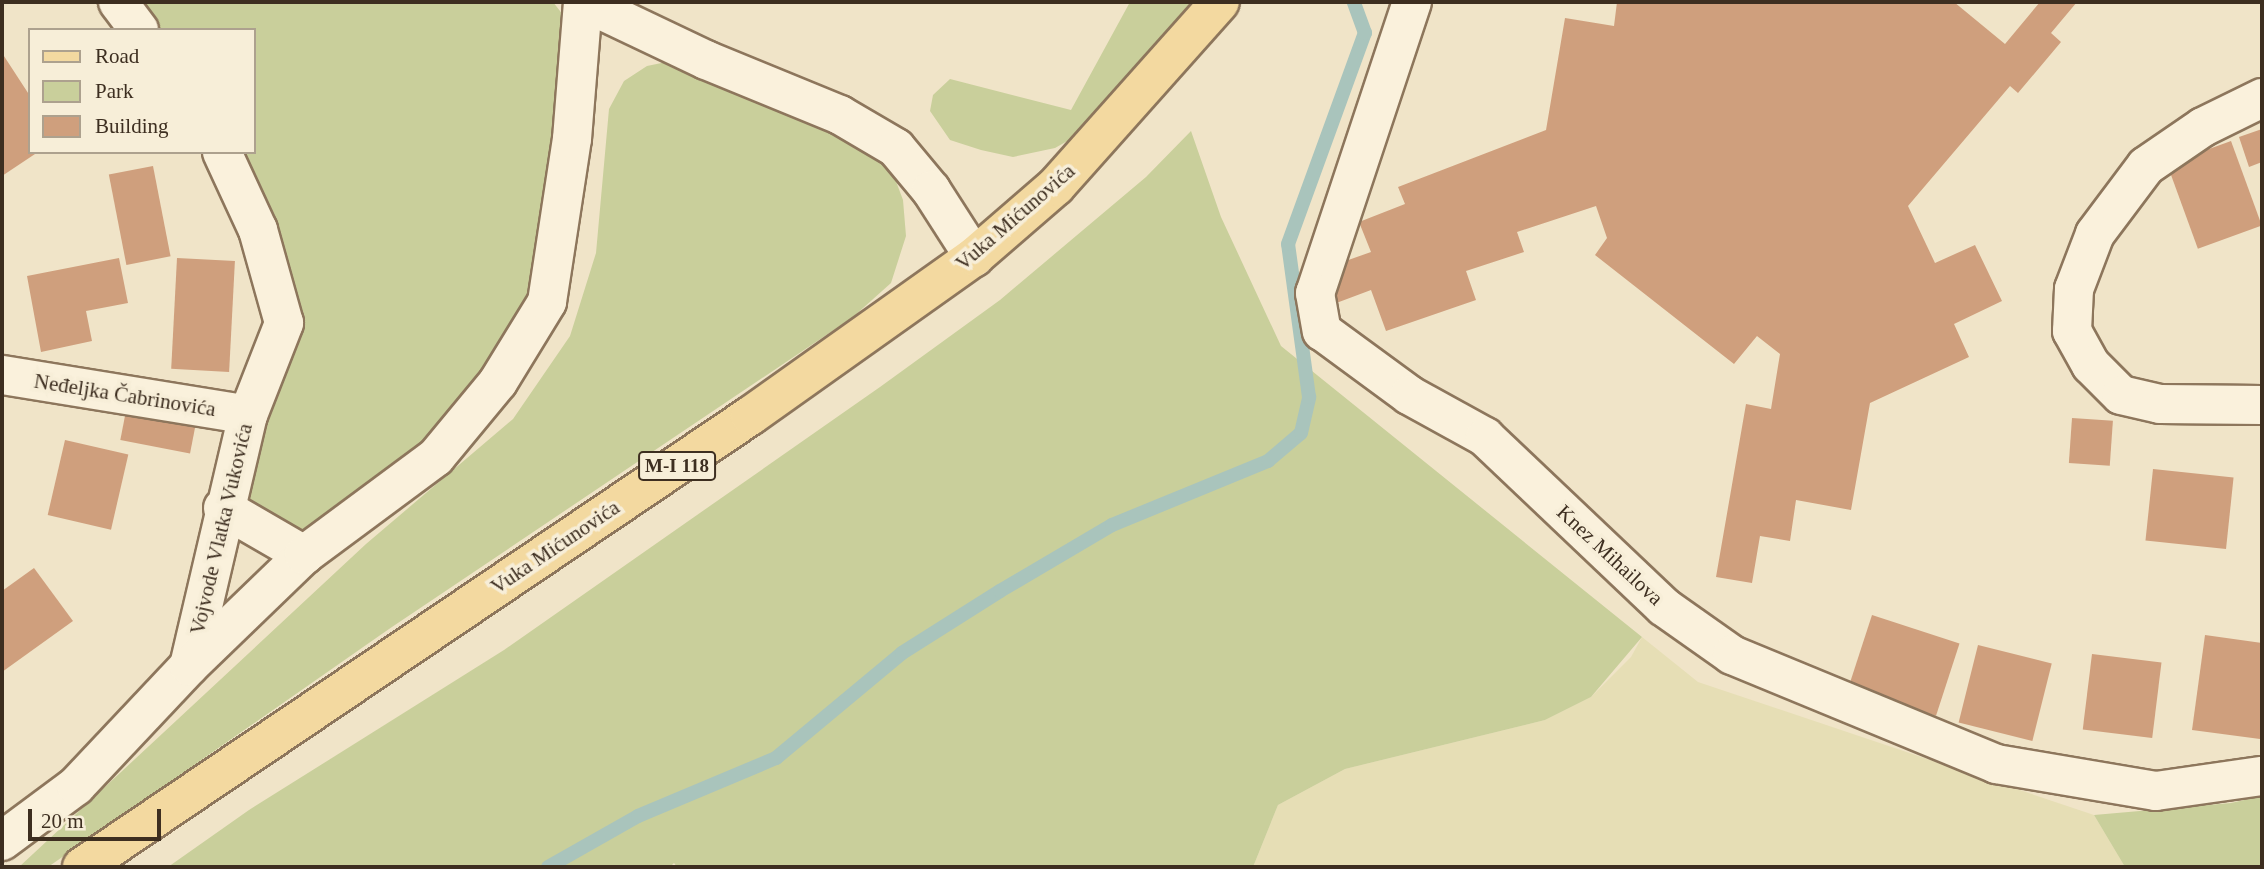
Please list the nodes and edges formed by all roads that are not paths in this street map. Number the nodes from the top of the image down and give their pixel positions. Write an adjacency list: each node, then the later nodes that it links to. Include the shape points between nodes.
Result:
1 (118, 2): 5 (street)
2 (583, 2): 8 (street, via 706,60 840,115 896,148 931,190); 13 (street, via 572,139 547,302 498,382 436,457)
3 (1220, 2): 8 (main road, Vuka Mićunovića / M-I 118, via 1056,186)
4 (1412, 2): 15 (street, Knez Mihailova, via 1315,293 1322,331 1409,395 1485,437 1664,607 1732,655 1996,764 2156,791)
5 (138, 28)
6 (2262, 98): 10 (street, via 2203,127 2146,166 2095,234 2074,289 2072,331 2091,365 2121,395 2160,404)
7 (223, 154): 11 (street, Vojvode Vlatka Vukovića, via 258,230 284,323)
8 (974, 257): 17 (main road, Vuka Mićunovića / M-I 118, via 750,416)
9 (2, 375): 11 (street, Neđeljka Čabrinovića)
10 (2262, 405)
11 (247, 415): 12 (street, Vojvode Vlatka Vukovića)
12 (223, 508): 13 (street); 14 (street, Vojvode Vlatka Vukovića)
13 (304, 555): 14 (street)
14 (189, 666): 16 (street, via 76,786)
15 (2262, 776)
16 (2, 841)
17 (82, 867)

